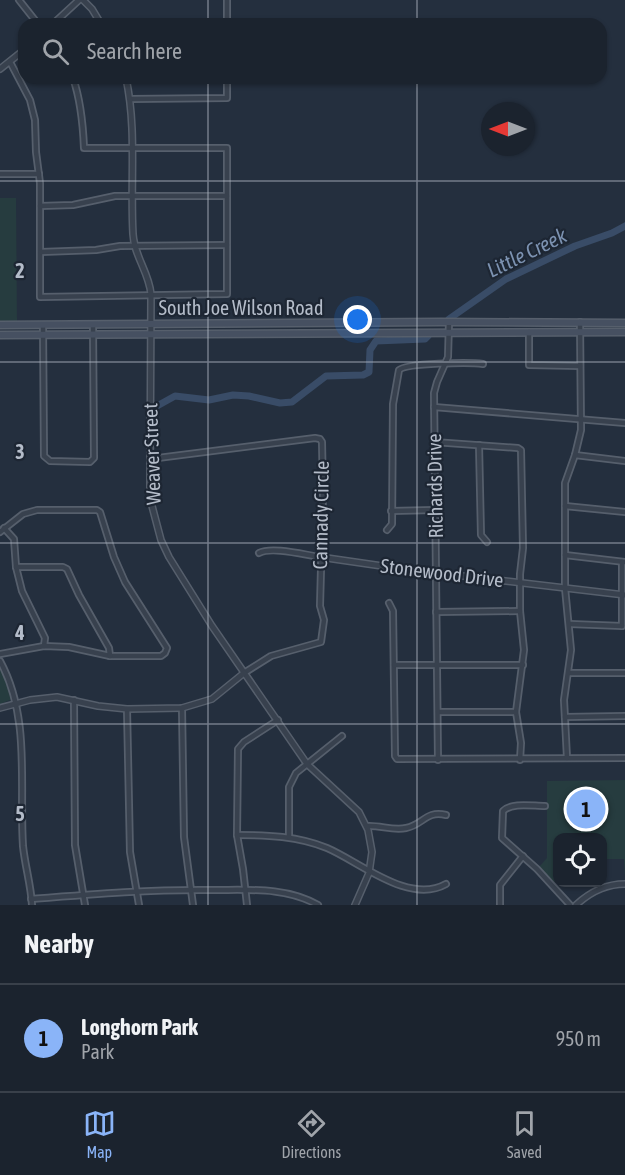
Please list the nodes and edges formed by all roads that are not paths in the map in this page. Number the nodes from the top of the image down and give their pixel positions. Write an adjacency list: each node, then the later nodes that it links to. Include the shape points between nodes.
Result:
1 (19, 0): 4 (street)
2 (81, 0): 5 (street); 6 (street)
3 (227, 0): 7 (street)
4 (33, 18)
5 (59, 18)
6 (97, 18)
7 (227, 18)
8 (18, 55): 9 (street)
9 (10, 62): 10 (street); 11 (street)
10 (0, 69)
11 (18, 77)
12 (22, 84): 19 (street, via 35,120)
13 (75, 84): 17 (street, via 84,148)
14 (127, 84): 16 (street, Weaver Street)
15 (227, 84): 16 (street, via 227,98)
16 (131, 99): 17 (street, Weaver Street)
17 (133, 147): 20 (street, Weaver Street); 21 (street, via 227,148)
18 (0, 174): 19 (street)
19 (39, 174): 22 (street)
20 (133, 195): 21 (street); 22 (street); 24 (street, Weaver Street)
21 (227, 196): 23 (street)
22 (40, 206): 25 (street)
23 (227, 245): 24 (street); 26 (street, via 227,294)
24 (134, 246): 25 (street); 26 (street, Weaver Street)
25 (41, 252): 26 (street, via 40,297)
26 (152, 294): 30 (street, Weaver Street)
27 (449, 322): 28 (main road, South Joe Wilson Road); 30 (main road, South Joe Wilson Road); 34 (street, Richards Drive)
28 (580, 322): 31 (main road, South Joe Wilson Road); 36 (street)
29 (0, 324): 32 (main road, South Joe Wilson Road)
30 (150, 324): 33 (main road, South Joe Wilson Road); 40 (street, Weaver Street)
31 (625, 324)
32 (43, 325): 33 (main road, South Joe Wilson Road); 38 (street)
33 (93, 325): 39 (street)
34 (449, 332): 35 (main road, South Joe Wilson Road); 40 (main road, South Joe Wilson Road); 42 (street, Richards Drive)
35 (529, 332): 36 (main road, South Joe Wilson Road); 44 (street, via 529,365)
36 (580, 332): 37 (main road, South Joe Wilson Road); 44 (street)
37 (625, 332)
38 (43, 334): 39 (main road, South Joe Wilson Road); 39 (street, via 44,456 50,461 90,462 94,458); 41 (main road, South Joe Wilson Road)
39 (93, 334): 40 (main road, South Joe Wilson Road)
40 (150, 334): 51 (street, Weaver Street)
41 (0, 335)
42 (446, 363): 43 (street); 45 (street, Richards Drive, via 437,382); 55 (street, via 404,366 399,370 393,404)
43 (483, 364)
44 (580, 366): 46 (street)
45 (434, 407): 46 (street); 48 (street, Richards Drive)
46 (581, 419): 47 (street); 50 (street)
47 (625, 423)
48 (434, 442): 49 (street); 54 (street, Richards Drive)
49 (479, 445): 59 (street, via 481,535); 66 (street, via 521,450 524,548)
50 (575, 454): 52 (street); 53 (street, via 565,483)
51 (150, 459): 62 (street, Cannady Circle, via 320,439); 81 (street, Weaver Street, via 152,506 161,540)
52 (625, 461)
53 (564, 506): 56 (street); 61 (street)
54 (435, 510): 55 (street); 65 (street, Richards Drive)
55 (391, 511): 58 (street, via 392,524)
56 (625, 512)
57 (2, 530): 64 (street, via 14,539); 76 (street, via 23,514 37,510 101,513 125,582 167,648 161,656)
58 (387, 530)
59 (487, 542)
60 (259, 553): 62 (street, Stonewood Drive)
61 (565, 555): 63 (street); 67 (street)
62 (320, 557): 65 (street, Stonewood Drive); 81 (street, Cannady Circle, via 320,606 324,621 321,642 272,656)
63 (623, 562): 68 (street)
64 (16, 567): 74 (street, via 22,591 45,639); 76 (street, via 67,569)
65 (436, 572): 66 (street, Stonewood Drive); 71 (street, Richards Drive)
66 (520, 583): 67 (street, Stonewood Drive); 70 (street)
67 (565, 588): 68 (street, Stonewood Drive); 72 (street)
68 (624, 595): 73 (street)
69 (389, 603): 78 (street, via 393,611)
70 (520, 611): 71 (street); 80 (street)
71 (436, 612): 79 (street, Richards Drive)
72 (570, 624): 73 (street); 82 (street)
73 (623, 626)
74 (44, 646): 75 (street); 76 (street)
75 (0, 654)
76 (110, 656)
77 (0, 662): 85 (street)
78 (394, 665): 79 (street); 97 (street, via 395,756 402,760)
79 (436, 665): 80 (street); 89 (street, Richards Drive)
80 (523, 665): 90 (street)
81 (244, 673): 87 (street, via 212,699); 93 (street, Weaver Street)
82 (569, 673): 83 (street); 92 (street)
83 (625, 673)
84 (74, 700): 85 (street, via 57,698); 88 (street); 112 (street, via 75,845)
85 (17, 704): 86 (street); 114 (street, via 23,845)
86 (0, 708)
87 (182, 708): 88 (street); 110 (street, via 184,837)
88 (127, 709): 109 (street, via 130,852)
89 (438, 712): 90 (street); 97 (street, Richards Drive)
90 (516, 712): 98 (street)
91 (625, 716): 92 (street)
92 (565, 717): 95 (street)
93 (278, 720): 99 (street, Weaver Street); 103 (street, via 238,749)
94 (342, 736): 99 (street)
95 (567, 758): 96 (street); 98 (street)
96 (625, 758)
97 (438, 760): 98 (street)
98 (520, 760)
99 (307, 764): 102 (street, Weaver Street, via 348,800); 104 (street, via 296,773 289,787)
100 (545, 806): 105 (street, via 511,806 502,811 502,838)
101 (446, 816): 102 (street, via 430,815 405,829)
102 (367, 826): 106 (street, Weaver Street, via 372,852)
103 (237, 835): 104 (street); 111 (street)
104 (289, 837): 106 (street, via 326,848)
105 (522, 856): 122 (street, via 500,885); 123 (street)
106 (369, 873): 107 (street, via 410,892 425,893); 121 (street, Weaver Street)
107 (446, 884)
108 (625, 884): 124 (street, via 590,893)
109 (138, 890): 110 (street); 112 (street); 116 (street)
110 (192, 890): 111 (street); 117 (street)
111 (246, 890): 113 (street); 118 (street)
112 (83, 895): 114 (street); 115 (street)
113 (300, 897): 119 (street); 120 (street)
114 (31, 902)
115 (85, 905)
116 (139, 905)
117 (193, 905)
118 (247, 905)
119 (300, 905)
120 (318, 905)
121 (356, 905)
122 (500, 905)
123 (570, 905)
124 (576, 905)

